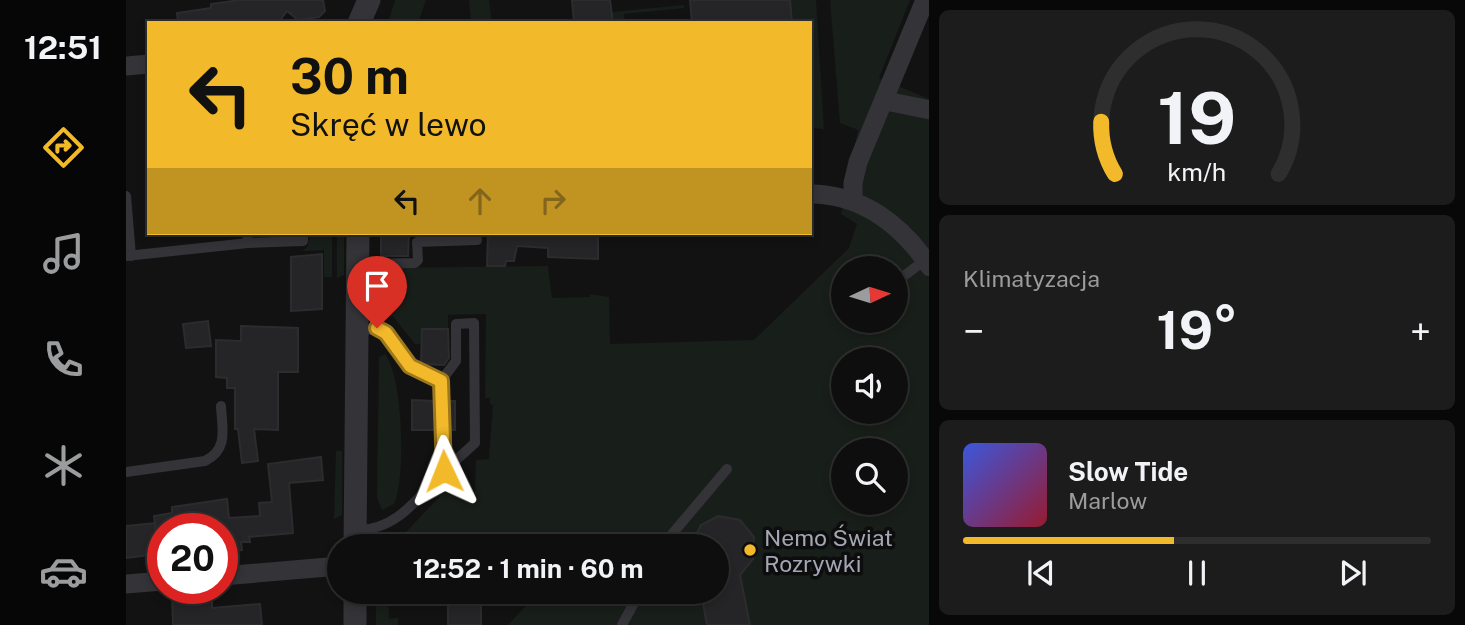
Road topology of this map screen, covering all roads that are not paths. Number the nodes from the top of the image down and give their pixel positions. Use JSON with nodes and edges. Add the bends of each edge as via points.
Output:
{"nodes":[{"id":1,"x":358,"y":0,"type":"edge"},
{"id":2,"x":369,"y":0,"type":"edge"},
{"id":3,"x":925,"y":0,"type":"edge"},
{"id":4,"x":358,"y":21,"type":"edge"},
{"id":5,"x":359,"y":21,"type":"edge"},
{"id":6,"x":147,"y":64,"type":"edge"},
{"id":7,"x":126,"y":66,"type":"edge"},
{"id":8,"x":886,"y":101,"type":"junction"},
{"id":9,"x":929,"y":110,"type":"edge"},
{"id":10,"x":812,"y":194,"type":"edge"},
{"id":11,"x":126,"y":196,"type":"edge"},
{"id":12,"x":853,"y":201,"type":"junction"},
{"id":13,"x":303,"y":235,"type":"edge"},
{"id":14,"x":358,"y":235,"type":"edge"},
{"id":15,"x":248,"y":238,"type":"edge"},
{"id":16,"x":477,"y":240,"type":"dead end"},
{"id":17,"x":128,"y":256,"type":"edge"},
{"id":18,"x":926,"y":256,"type":"edge"},
{"id":19,"x":358,"y":264,"type":"junction"},
{"id":20,"x":908,"y":272,"type":"edge"},
{"id":21,"x":357,"y":329,"type":"junction"},
{"id":22,"x":441,"y":381,"type":"junction"},
{"id":23,"x":221,"y":405,"type":"dead end"},
{"id":24,"x":727,"y":468,"type":"dead end"},
{"id":25,"x":444,"y":471,"type":"junction"},
{"id":26,"x":126,"y":472,"type":"edge"},
{"id":27,"x":355,"y":534,"type":"edge"},
{"id":28,"x":366,"y":534,"type":"edge"},
{"id":29,"x":672,"y":534,"type":"edge"},
{"id":30,"x":327,"y":567,"type":"edge"},
{"id":31,"x":238,"y":575,"type":"edge"},
{"id":32,"x":147,"y":582,"type":"edge"},
{"id":33,"x":126,"y":584,"type":"edge"},
{"id":34,"x":355,"y":604,"type":"edge"},
{"id":35,"x":633,"y":604,"type":"edge"},
{"id":36,"x":355,"y":625,"type":"edge"},
{"id":37,"x":622,"y":625,"type":"edge"}],
"edges":[{"from":1,"to":4,"type":"street"},
{"from":2,"to":5,"type":"street"},
{"from":3,"to":8,"type":"street"},
{"from":6,"to":7,"type":"street"},
{"from":8,"to":9,"type":"street"},
{"from":8,"to":12,"type":"street","via":[[858,162]]},
{"from":10,"to":12,"type":"street"},
{"from":11,"to":17,"type":"lane"},
{"from":12,"to":18,"type":"street","via":[[888,221]]},
{"from":13,"to":15,"type":"lane","via":[[303,241]]},
{"from":14,"to":19,"type":"street"},
{"from":15,"to":17,"type":"lane"},
{"from":16,"to":19,"type":"lane","via":[[417,242],[415,263]]},
{"from":18,"to":20,"type":"lane"},
{"from":19,"to":21,"type":"street"},
{"from":21,"to":22,"type":"lane","via":[[377,328],[386,333],[410,366]]},
{"from":21,"to":27,"type":"street"},
{"from":22,"to":25,"type":"lane"},
{"from":22,"to":25,"type":"lane","via":[[456,361],[456,324],[474,323],[475,443]]},
{"from":23,"to":26,"type":"lane","via":[[223,443],[215,456]]},
{"from":24,"to":29,"type":"lane"},
{"from":25,"to":28,"type":"lane","via":[[397,519]]},
{"from":30,"to":31,"type":"street"},
{"from":32,"to":33,"type":"street"},
{"from":34,"to":36,"type":"street"},
{"from":35,"to":37,"type":"lane"}]}
